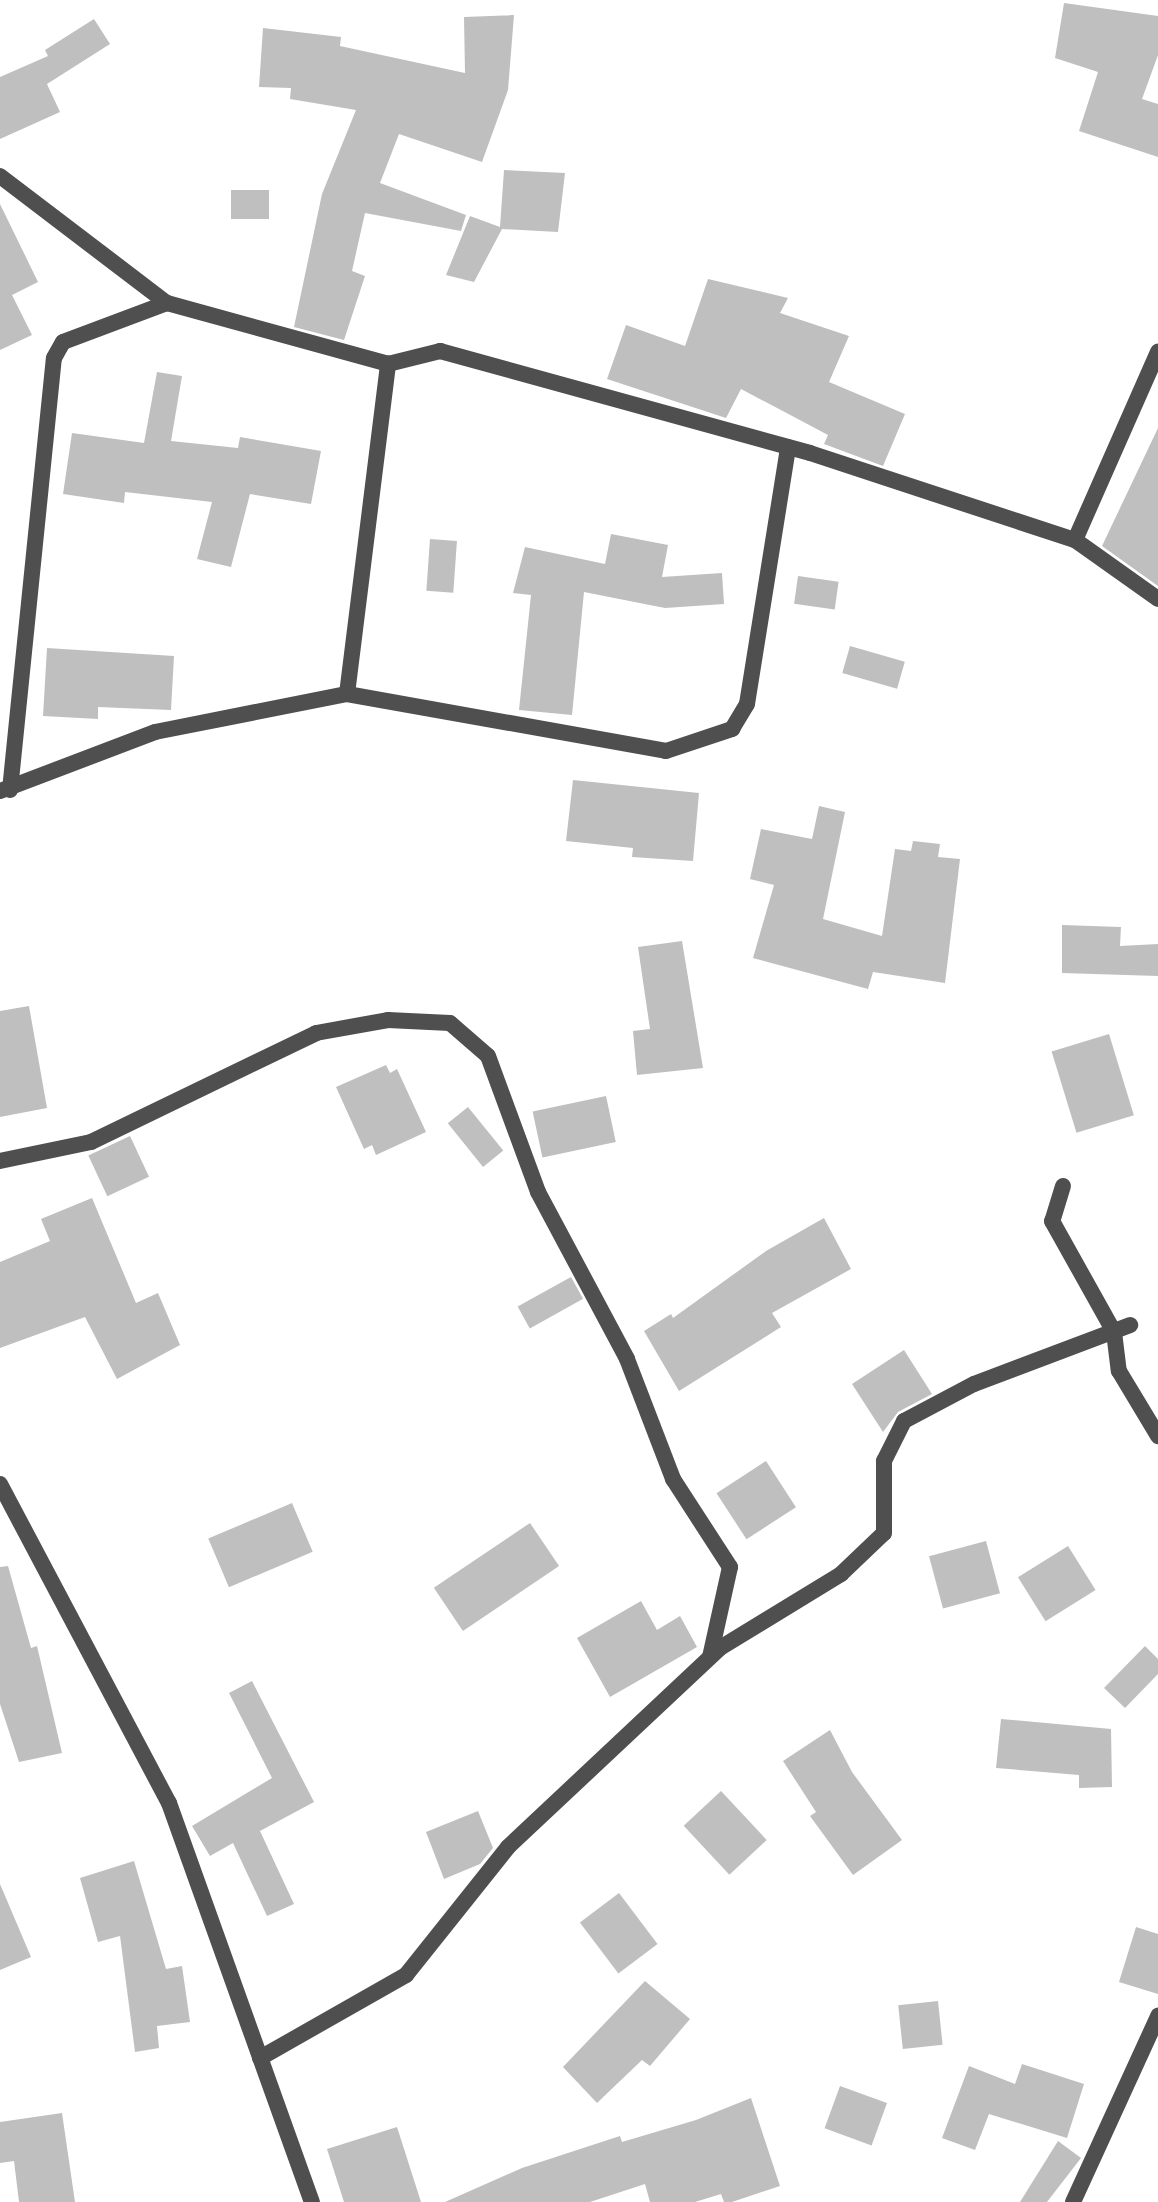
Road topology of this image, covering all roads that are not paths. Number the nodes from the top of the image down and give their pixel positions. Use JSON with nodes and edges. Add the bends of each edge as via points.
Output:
{"nodes":[{"id":1,"x":0,"y":176,"type":"edge"},
{"id":2,"x":167,"y":303,"type":"junction"},
{"id":3,"x":1158,"y":352,"type":"edge"},
{"id":4,"x":388,"y":364,"type":"junction"},
{"id":5,"x":788,"y":447,"type":"junction"},
{"id":6,"x":1075,"y":540,"type":"junction"},
{"id":7,"x":1158,"y":599,"type":"edge"},
{"id":8,"x":347,"y":694,"type":"junction"},
{"id":9,"x":5,"y":791,"type":"edge"},
{"id":10,"x":0,"y":1161,"type":"edge"},
{"id":11,"x":1063,"y":1186,"type":"dead end"},
{"id":12,"x":1122,"y":1328,"type":"junction"},
{"id":13,"x":1158,"y":1436,"type":"edge"},
{"id":14,"x":0,"y":1484,"type":"edge"},
{"id":15,"x":710,"y":1657,"type":"junction"},
{"id":16,"x":1158,"y":2016,"type":"edge"},
{"id":17,"x":260,"y":2058,"type":"junction"},
{"id":18,"x":312,"y":2202,"type":"edge"},
{"id":19,"x":1073,"y":2202,"type":"edge"}],
"edges":[{"from":1,"to":2,"type":"street"},
{"from":2,"to":4,"type":"street"},
{"from":2,"to":9,"type":"street","via":[[63,342],[54,358]]},
{"from":3,"to":6,"type":"street"},
{"from":4,"to":5,"type":"street","via":[[440,351]]},
{"from":4,"to":8,"type":"street"},
{"from":5,"to":6,"type":"street"},
{"from":5,"to":8,"type":"street","via":[[747,704],[732,729],[666,751]]},
{"from":6,"to":7,"type":"street"},
{"from":8,"to":9,"type":"street","via":[[155,732]]},
{"from":10,"to":15,"type":"street","via":[[91,1142],[316,1033],[388,1020],[450,1023],[488,1056],[538,1192],[627,1359],[673,1479],[730,1567]]},
{"from":11,"to":12,"type":"street","via":[[1052,1221]]},
{"from":12,"to":13,"type":"street","via":[[1119,1371]]},
{"from":12,"to":15,"type":"street","via":[[974,1384],[904,1421],[884,1461],[884,1533],[841,1574]]},
{"from":14,"to":17,"type":"street","via":[[169,1803]]},
{"from":15,"to":17,"type":"street","via":[[508,1847],[406,1975]]},
{"from":16,"to":19,"type":"street"},
{"from":17,"to":18,"type":"street"}]}
